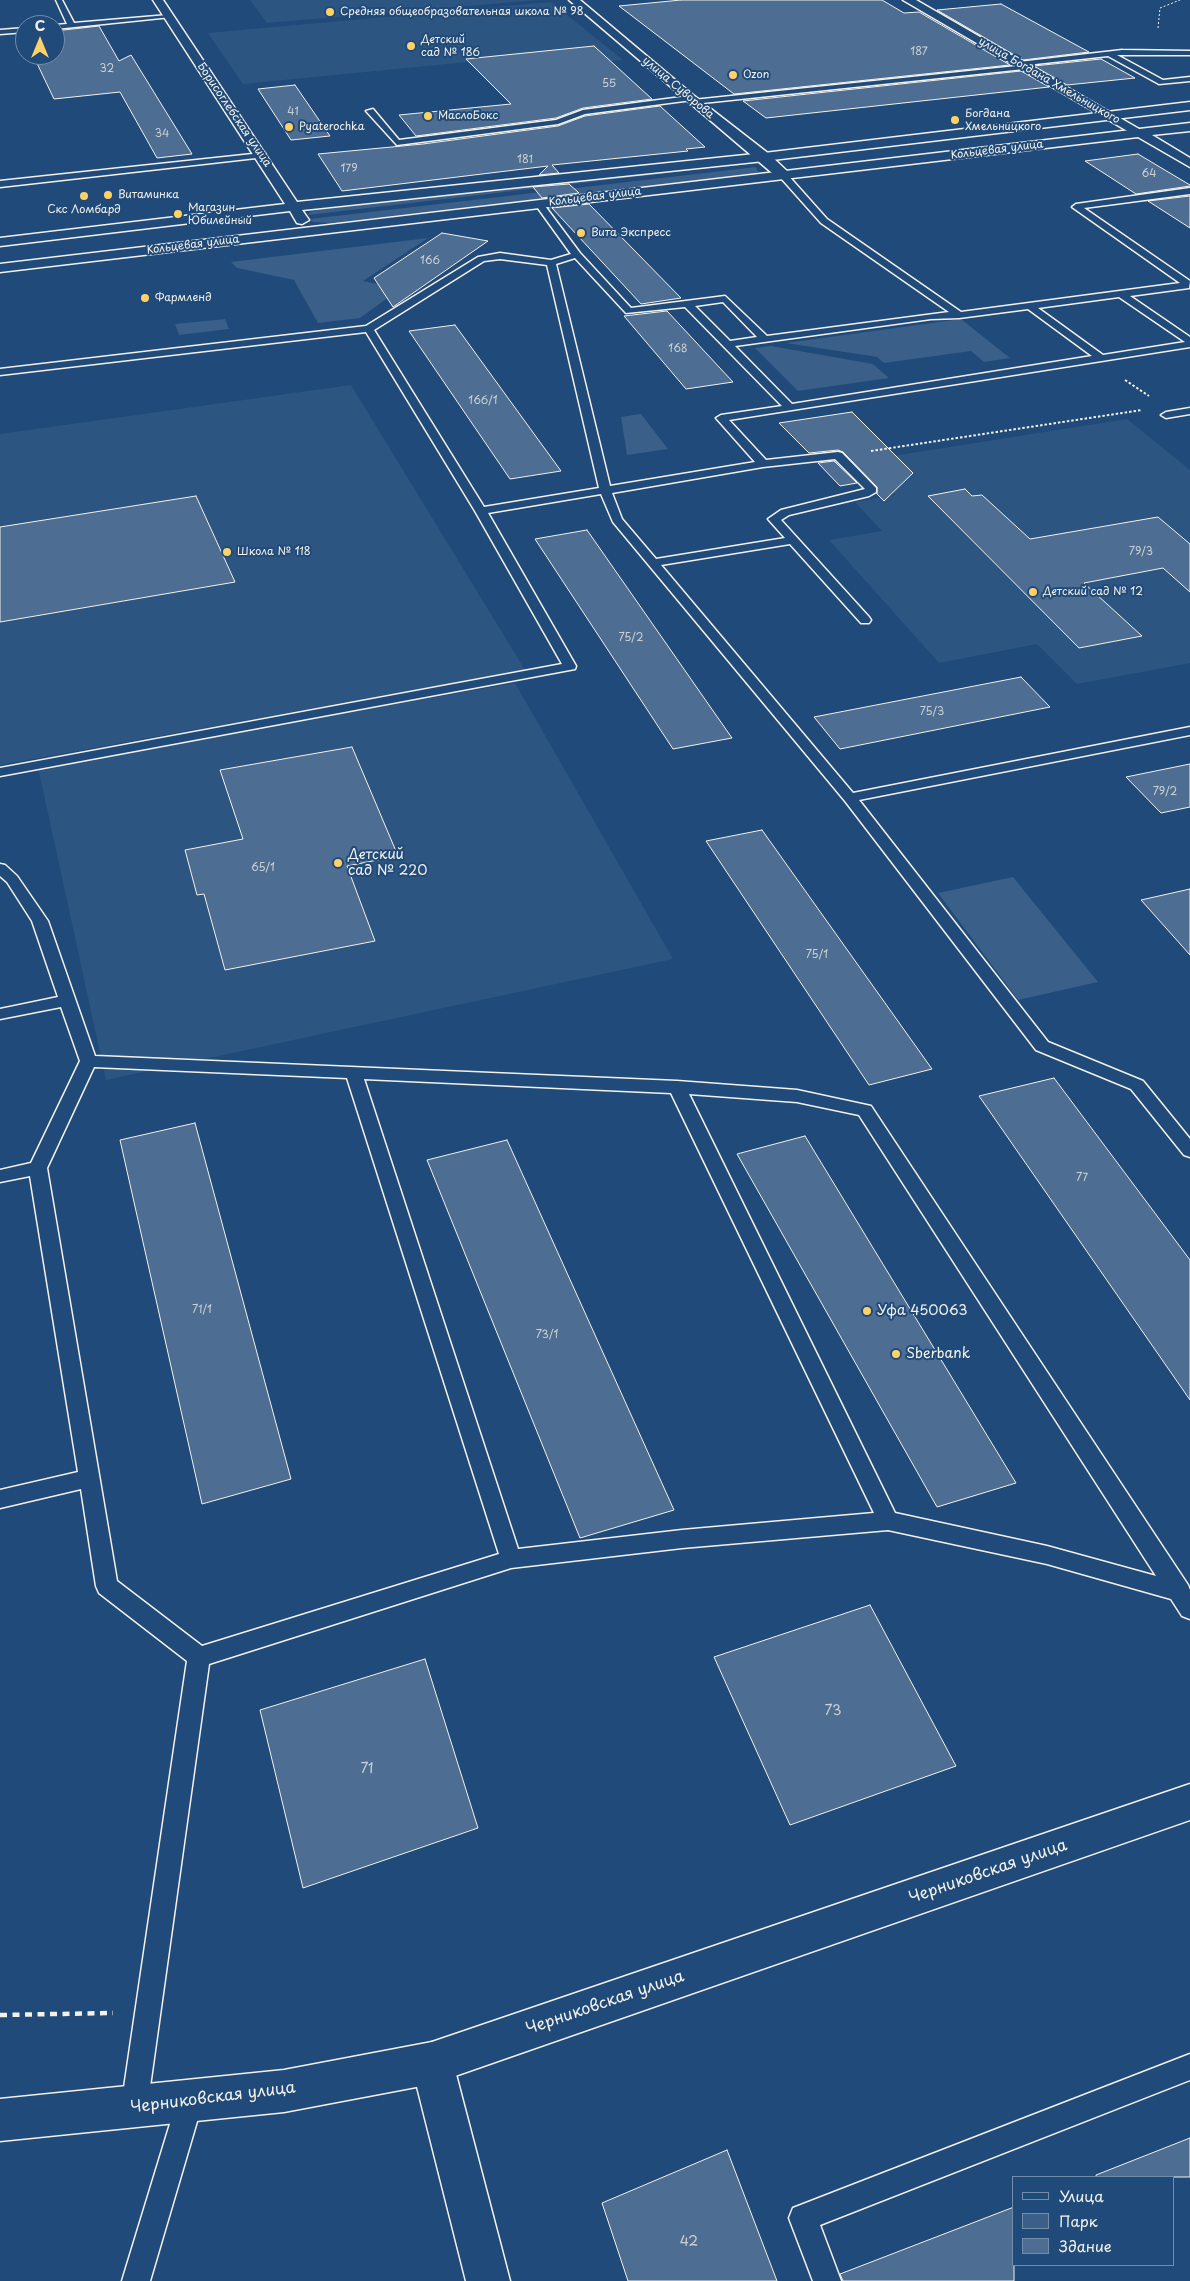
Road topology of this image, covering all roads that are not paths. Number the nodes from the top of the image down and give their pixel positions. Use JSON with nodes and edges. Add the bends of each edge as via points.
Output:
{"nodes":[{"id":1,"x":59,"y":0,"type":"edge"},
{"id":2,"x":158,"y":0,"type":"edge"},
{"id":3,"x":574,"y":0,"type":"edge"},
{"id":4,"x":908,"y":0,"type":"edge"},
{"id":5,"x":168,"y":17,"type":"junction"},
{"id":6,"x":65,"y":26,"type":"edge"},
{"id":7,"x":72,"y":26,"type":"junction"},
{"id":8,"x":15,"y":31,"type":"edge"},
{"id":9,"x":0,"y":32,"type":"edge"},
{"id":10,"x":1190,"y":53,"type":"edge"},
{"id":11,"x":1109,"y":54,"type":"junction"},
{"id":12,"x":1021,"y":65,"type":"junction"},
{"id":13,"x":1190,"y":79,"type":"edge"},
{"id":14,"x":691,"y":100,"type":"junction"},
{"id":15,"x":1190,"y":106,"type":"edge"},
{"id":16,"x":370,"y":111,"type":"dead end"},
{"id":17,"x":1109,"y":115,"type":"junction"},
{"id":18,"x":1190,"y":127,"type":"edge"},
{"id":19,"x":1140,"y":133,"type":"junction"},
{"id":20,"x":262,"y":155,"type":"junction"},
{"id":21,"x":764,"y":157,"type":"junction"},
{"id":22,"x":1190,"y":163,"type":"edge"},
{"id":23,"x":783,"y":175,"type":"junction"},
{"id":24,"x":0,"y":184,"type":"edge"},
{"id":25,"x":1190,"y":191,"type":"edge"},
{"id":26,"x":539,"y":204,"type":"junction"},
{"id":27,"x":293,"y":207,"type":"junction"},
{"id":28,"x":310,"y":230,"type":"junction"},
{"id":29,"x":0,"y":242,"type":"edge"},
{"id":30,"x":577,"y":255,"type":"junction"},
{"id":31,"x":551,"y":263,"type":"junction"},
{"id":32,"x":0,"y":268,"type":"edge"},
{"id":33,"x":1188,"y":282,"type":"edge"},
{"id":34,"x":1121,"y":294,"type":"junction"},
{"id":35,"x":687,"y":303,"type":"junction"},
{"id":36,"x":1030,"y":306,"type":"junction"},
{"id":37,"x":959,"y":315,"type":"junction"},
{"id":38,"x":369,"y":329,"type":"junction"},
{"id":39,"x":765,"y":339,"type":"junction"},
{"id":40,"x":1190,"y":342,"type":"edge"},
{"id":41,"x":728,"y":344,"type":"junction"},
{"id":42,"x":1097,"y":358,"type":"junction"},
{"id":43,"x":0,"y":372,"type":"edge"},
{"id":44,"x":790,"y":408,"type":"junction"},
{"id":45,"x":1190,"y":411,"type":"edge"},
{"id":46,"x":1166,"y":415,"type":"dead end"},
{"id":47,"x":763,"y":464,"type":"junction"},
{"id":48,"x":605,"y":489,"type":"junction"},
{"id":49,"x":481,"y":511,"type":"junction"},
{"id":50,"x":793,"y":540,"type":"junction"},
{"id":51,"x":653,"y":563,"type":"junction"},
{"id":52,"x":864,"y":620,"type":"dead end"},
{"id":53,"x":1190,"y":731,"type":"edge"},
{"id":54,"x":0,"y":772,"type":"edge"},
{"id":55,"x":850,"y":798,"type":"junction"},
{"id":56,"x":0,"y":868,"type":"edge"},
{"id":57,"x":68,"y":1000,"type":"junction"},
{"id":58,"x":0,"y":1014,"type":"edge"},
{"id":59,"x":88,"y":1061,"type":"junction"},
{"id":60,"x":354,"y":1074,"type":"junction"},
{"id":61,"x":677,"y":1087,"type":"junction"},
{"id":62,"x":1190,"y":1150,"type":"edge"},
{"id":63,"x":38,"y":1168,"type":"junction"},
{"id":64,"x":0,"y":1176,"type":"edge"},
{"id":65,"x":89,"y":1478,"type":"junction"},
{"id":66,"x":0,"y":1499,"type":"edge"},
{"id":67,"x":888,"y":1521,"type":"junction"},
{"id":68,"x":511,"y":1559,"type":"junction"},
{"id":69,"x":1185,"y":1600,"type":"edge"},
{"id":70,"x":199,"y":1657,"type":"junction"},
{"id":71,"x":1190,"y":1802,"type":"edge"},
{"id":72,"x":432,"y":2063,"type":"junction"},
{"id":73,"x":1190,"y":2067,"type":"edge"},
{"id":74,"x":190,"y":2101,"type":"junction"},
{"id":75,"x":134,"y":2108,"type":"junction"},
{"id":76,"x":0,"y":2120,"type":"edge"},
{"id":77,"x":136,"y":2281,"type":"edge"},
{"id":78,"x":488,"y":2281,"type":"edge"},
{"id":79,"x":828,"y":2281,"type":"edge"}],
"edges":[{"from":1,"to":7,"type":"lane"},
{"from":2,"to":5,"type":"main road","name":"Борисоглебская улица"},
{"from":3,"to":14,"type":"main road","name":"улица Суворова"},
{"from":4,"to":12,"type":"main road","name":"улица Богдана Хмельницкого"},
{"from":5,"to":7,"type":"lane"},
{"from":5,"to":20,"type":"main road","name":"Борисоглебская улица"},
{"from":6,"to":7,"type":"lane"},
{"from":8,"to":9,"type":"lane"},
{"from":10,"to":11,"type":"lane"},
{"from":11,"to":12,"type":"lane"},
{"from":11,"to":13,"type":"lane","via":[[1162,82]]},
{"from":12,"to":14,"type":"lane"},
{"from":12,"to":17,"type":"main road","name":"улица Богдана Хмельницкого"},
{"from":14,"to":16,"type":"lane","via":[[582,112],[558,122],[398,143]]},
{"from":14,"to":21,"type":"main road","name":"улица Суворова"},
{"from":15,"to":17,"type":"main road","name":"Кольцевая улица"},
{"from":17,"to":19,"type":"main road","name":"улица Богдана Хмельницкого"},
{"from":17,"to":21,"type":"main road","name":"Кольцевая улица"},
{"from":18,"to":19,"type":"main road","name":"Кольцевая улица"},
{"from":19,"to":22,"type":"main road","name":"улица Богдана Хмельницкого"},
{"from":19,"to":23,"type":"main road","name":"Кольцевая улица"},
{"from":20,"to":24,"type":"lane"},
{"from":20,"to":27,"type":"main road","name":"Борисоглебская улица"},
{"from":21,"to":23,"type":"main road","name":"улица Суворова"},
{"from":21,"to":27,"type":"main road","name":"Кольцевая улица"},
{"from":23,"to":26,"type":"main road","name":"Кольцевая улица"},
{"from":23,"to":37,"type":"lane","via":[[824,221]]},
{"from":25,"to":33,"type":"lane","via":[[1076,207]]},
{"from":26,"to":28,"type":"main road","name":"Кольцевая улица"},
{"from":26,"to":30,"type":"lane"},
{"from":27,"to":28,"type":"main road","name":"Борисоглебская улица"},
{"from":27,"to":29,"type":"main road","name":"Кольцевая улица"},
{"from":28,"to":32,"type":"main road","name":"Кольцевая улица"},
{"from":30,"to":31,"type":"lane"},
{"from":30,"to":35,"type":"lane","via":[[629,311]]},
{"from":31,"to":38,"type":"lane","via":[[500,256],[481,258]]},
{"from":31,"to":48,"type":"lane"},
{"from":33,"to":34,"type":"lane"},
{"from":34,"to":36,"type":"lane"},
{"from":34,"to":40,"type":"lane"},
{"from":35,"to":39,"type":"lane","via":[[725,299]]},
{"from":35,"to":41,"type":"lane"},
{"from":36,"to":37,"type":"lane"},
{"from":36,"to":42,"type":"lane"},
{"from":37,"to":39,"type":"lane"},
{"from":38,"to":43,"type":"lane"},
{"from":38,"to":49,"type":"lane"},
{"from":39,"to":41,"type":"lane"},
{"from":40,"to":42,"type":"lane"},
{"from":41,"to":44,"type":"lane"},
{"from":42,"to":44,"type":"lane"},
{"from":44,"to":47,"type":"lane","via":[[721,418]]},
{"from":45,"to":46,"type":"lane"},
{"from":47,"to":48,"type":"lane"},
{"from":47,"to":50,"type":"lane","via":[[838,455],[872,490],[784,512],[774,519]]},
{"from":48,"to":49,"type":"lane"},
{"from":48,"to":51,"type":"lane","via":[[617,520]]},
{"from":49,"to":54,"type":"lane","via":[[570,666]]},
{"from":50,"to":51,"type":"lane"},
{"from":50,"to":52,"type":"lane"},
{"from":51,"to":55,"type":"lane"},
{"from":53,"to":55,"type":"lane"},
{"from":55,"to":62,"type":"lane","via":[[1042,1046],[1137,1085]]},
{"from":56,"to":57,"type":"lane","via":[[12,879],[40,921]]},
{"from":57,"to":58,"type":"lane"},
{"from":57,"to":59,"type":"lane"},
{"from":59,"to":60,"type":"lane"},
{"from":59,"to":63,"type":"lane"},
{"from":60,"to":61,"type":"lane"},
{"from":60,"to":68,"type":"lane"},
{"from":61,"to":67,"type":"lane"},
{"from":61,"to":69,"type":"lane","via":[[797,1096],[865,1110]]},
{"from":63,"to":64,"type":"lane"},
{"from":63,"to":65,"type":"lane"},
{"from":65,"to":66,"type":"lane"},
{"from":65,"to":70,"type":"lane","via":[[107,1586]]},
{"from":67,"to":68,"type":"lane","via":[[682,1539]]},
{"from":67,"to":69,"type":"lane","via":[[1047,1555]]},
{"from":68,"to":70,"type":"lane"},
{"from":70,"to":75,"type":"lane"},
{"from":71,"to":72,"type":"main road","name":"Черниковская улица"},
{"from":72,"to":74,"type":"main road","name":"Черниковская улица","via":[[284,2091]]},
{"from":72,"to":78,"type":"main road"},
{"from":73,"to":79,"type":"lane","via":[[803,2218]]},
{"from":74,"to":75,"type":"main road","name":"Черниковская улица"},
{"from":74,"to":77,"type":"lane"},
{"from":75,"to":76,"type":"main road","name":"Черниковская улица"}]}
